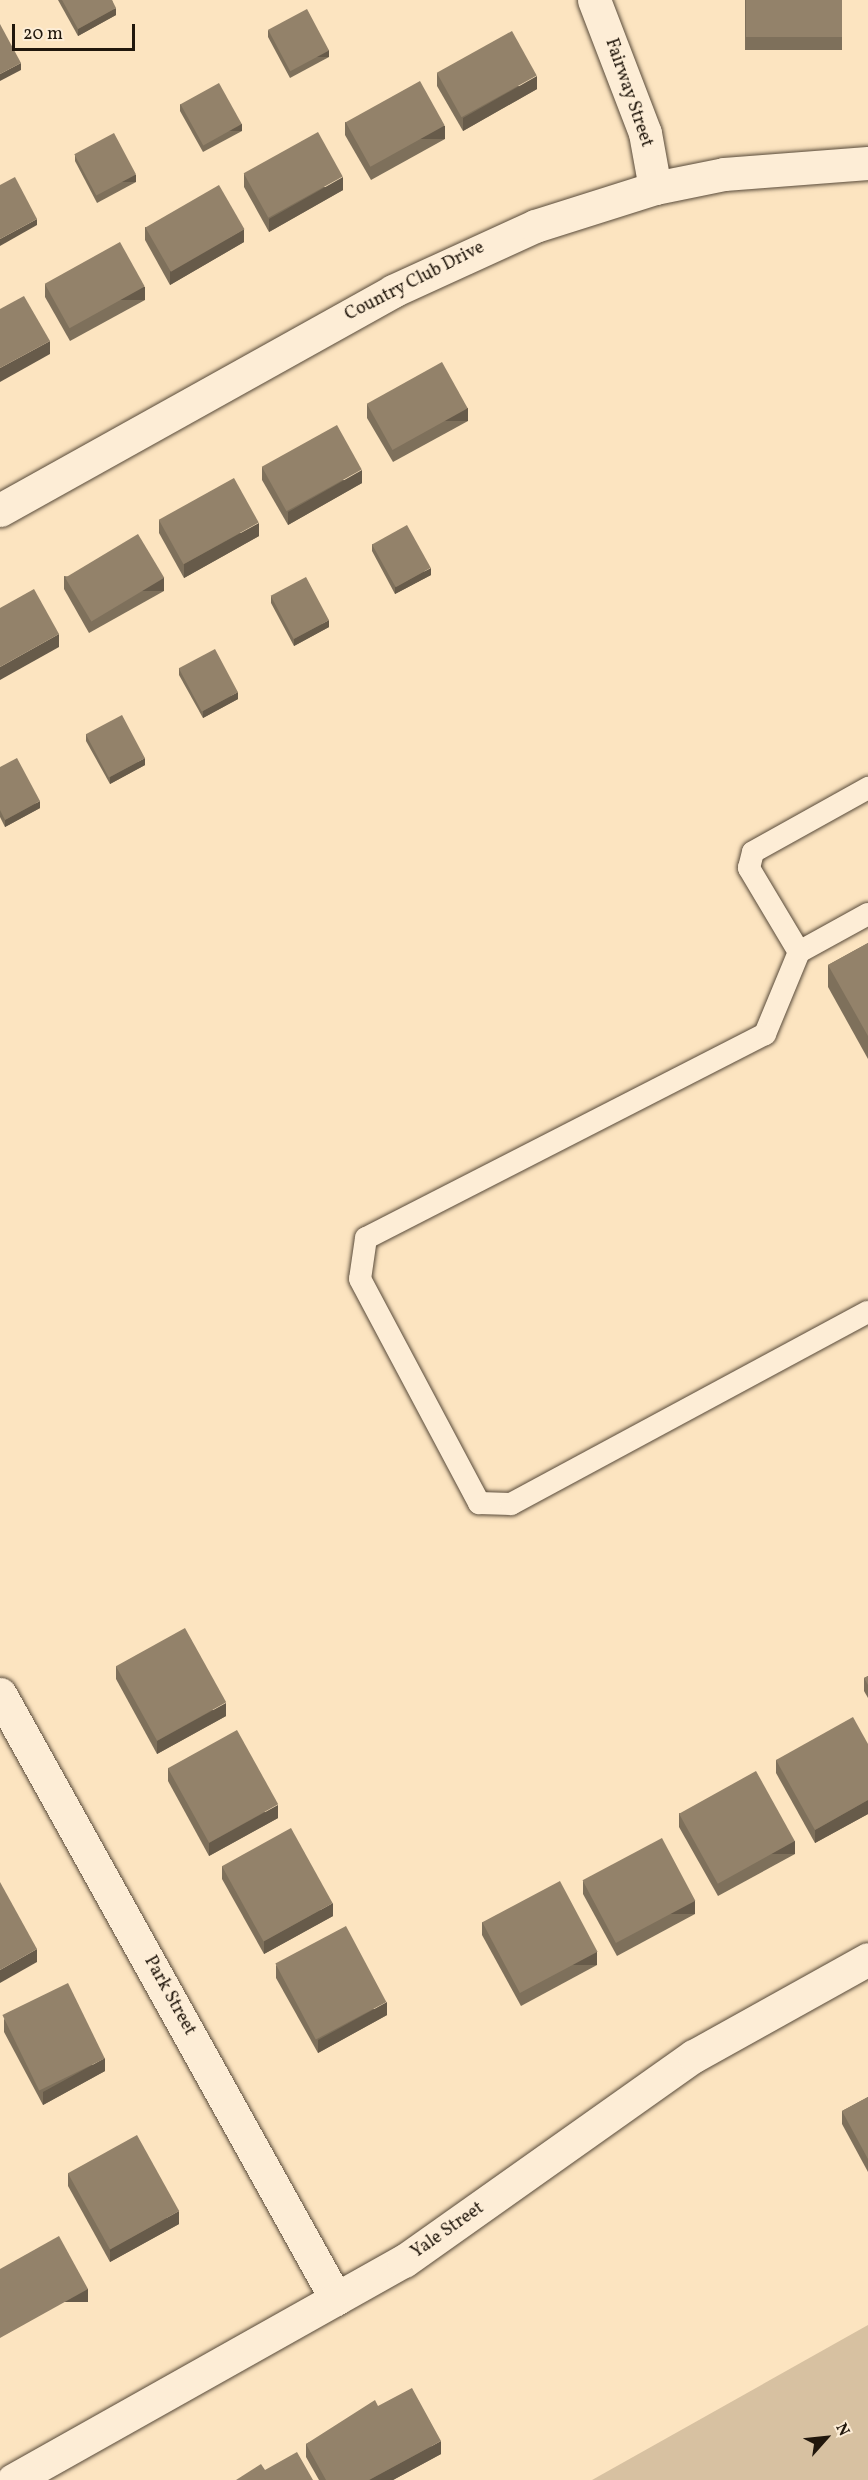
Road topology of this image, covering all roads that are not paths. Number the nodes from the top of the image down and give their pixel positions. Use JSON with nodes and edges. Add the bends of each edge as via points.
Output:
{"nodes":[{"id":1,"x":594,"y":0,"type":"edge"},
{"id":2,"x":868,"y":163,"type":"edge"},
{"id":3,"x":655,"y":188,"type":"junction"},
{"id":4,"x":0,"y":510,"type":"edge"},
{"id":5,"x":868,"y":788,"type":"edge"},
{"id":6,"x":868,"y":914,"type":"edge"},
{"id":7,"x":799,"y":952,"type":"junction"},
{"id":8,"x":868,"y":1312,"type":"edge"},
{"id":9,"x":0,"y":1694,"type":"edge"},
{"id":10,"x":868,"y":1959,"type":"edge"},
{"id":11,"x":336,"y":2299,"type":"junction"},
{"id":12,"x":14,"y":2480,"type":"edge"}],
"edges":[{"from":1,"to":3,"type":"street","name":"Fairway Street","via":[[645,133]]},
{"from":2,"to":3,"type":"street","name":"Country Club Drive","via":[[793,166]]},
{"from":3,"to":4,"type":"street","name":"Country Club Drive","via":[[579,210],[463,256]]},
{"from":5,"to":7,"type":"lane","via":[[753,852],[749,868]]},
{"from":6,"to":7,"type":"lane"},
{"from":7,"to":8,"type":"lane","via":[[765,1034],[366,1238],[360,1279],[479,1503],[511,1504]]},
{"from":9,"to":11,"type":"street","name":"Park Street"},
{"from":10,"to":11,"type":"street","name":"Yale Street","via":[[694,2056],[434,2241]]},
{"from":11,"to":12,"type":"street","name":"Yale Street"}]}
